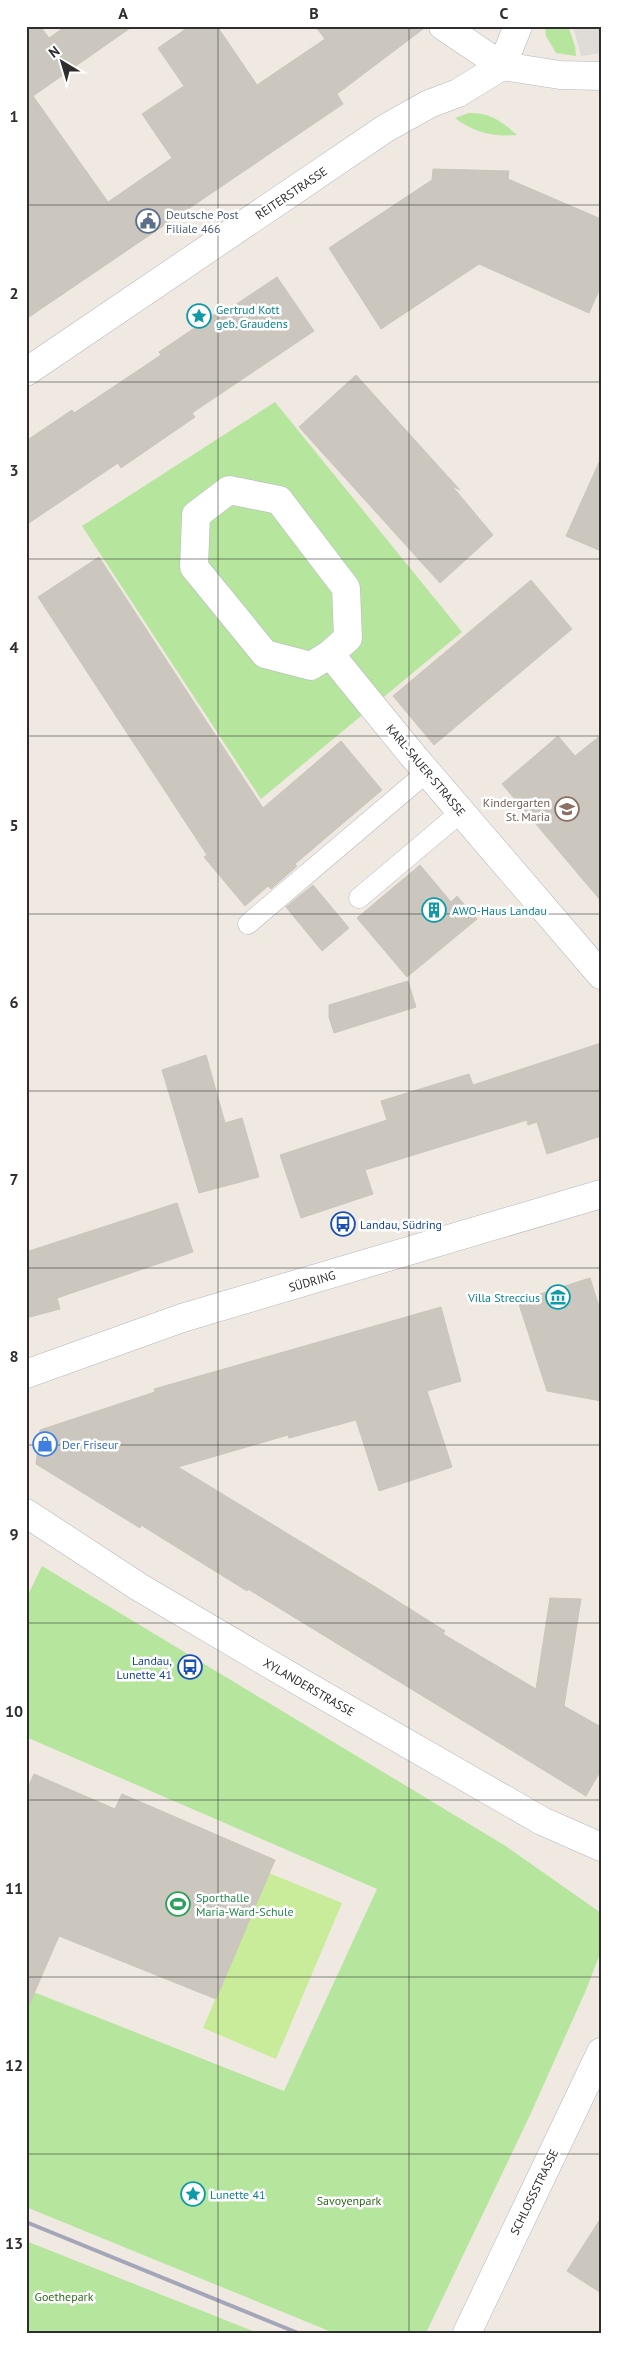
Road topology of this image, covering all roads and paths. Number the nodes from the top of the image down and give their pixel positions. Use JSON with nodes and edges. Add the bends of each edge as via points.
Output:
{"nodes":[{"id":1,"x":442,"y":26,"type":"edge"},
{"id":2,"x":518,"y":26,"type":"edge"},
{"id":3,"x":502,"y":66,"type":"junction"},
{"id":4,"x":601,"y":76,"type":"edge"},
{"id":5,"x":26,"y":372,"type":"edge"},
{"id":6,"x":330,"y":654,"type":"junction"},
{"id":7,"x":427,"y":772,"type":"junction"},
{"id":8,"x":461,"y":812,"type":"junction"},
{"id":9,"x":359,"y":898,"type":"dead end"},
{"id":10,"x":248,"y":924,"type":"dead end"},
{"id":11,"x":601,"y":975,"type":"edge"},
{"id":12,"x":601,"y":1194,"type":"edge"},
{"id":13,"x":26,"y":1374,"type":"edge"},
{"id":14,"x":26,"y":1513,"type":"edge"},
{"id":15,"x":601,"y":1846,"type":"edge"},
{"id":16,"x":601,"y":2052,"type":"edge"},
{"id":17,"x":467,"y":2333,"type":"edge"}],
"edges":[{"from":1,"to":3,"type":"street"},
{"from":2,"to":3,"type":"street"},
{"from":3,"to":4,"type":"street","via":[[560,75]]},
{"from":3,"to":5,"type":"street","name":"REITERSTRASSE","via":[[458,93],[429,104],[386,128]]},
{"from":6,"to":6,"type":"street","via":[[348,638],[346,588],[279,500],[229,490],[196,515],[194,566],[266,654],[311,666]]},
{"from":6,"to":7,"type":"street","name":"KARL-SAUER-STRASSE"},
{"from":7,"to":8,"type":"street","name":"KARL-SAUER-STRASSE"},
{"from":7,"to":10,"type":"lane"},
{"from":8,"to":9,"type":"lane"},
{"from":8,"to":11,"type":"street","name":"KARL-SAUER-STRASSE"},
{"from":12,"to":13,"type":"street","name":"SÜDRING","via":[[182,1318]]},
{"from":14,"to":15,"type":"street","name":"XYLANDERSTRASSE","via":[[139,1587],[310,1688],[542,1821]]},
{"from":16,"to":17,"type":"street","name":"SCHLOSSSTRASSE"}]}
